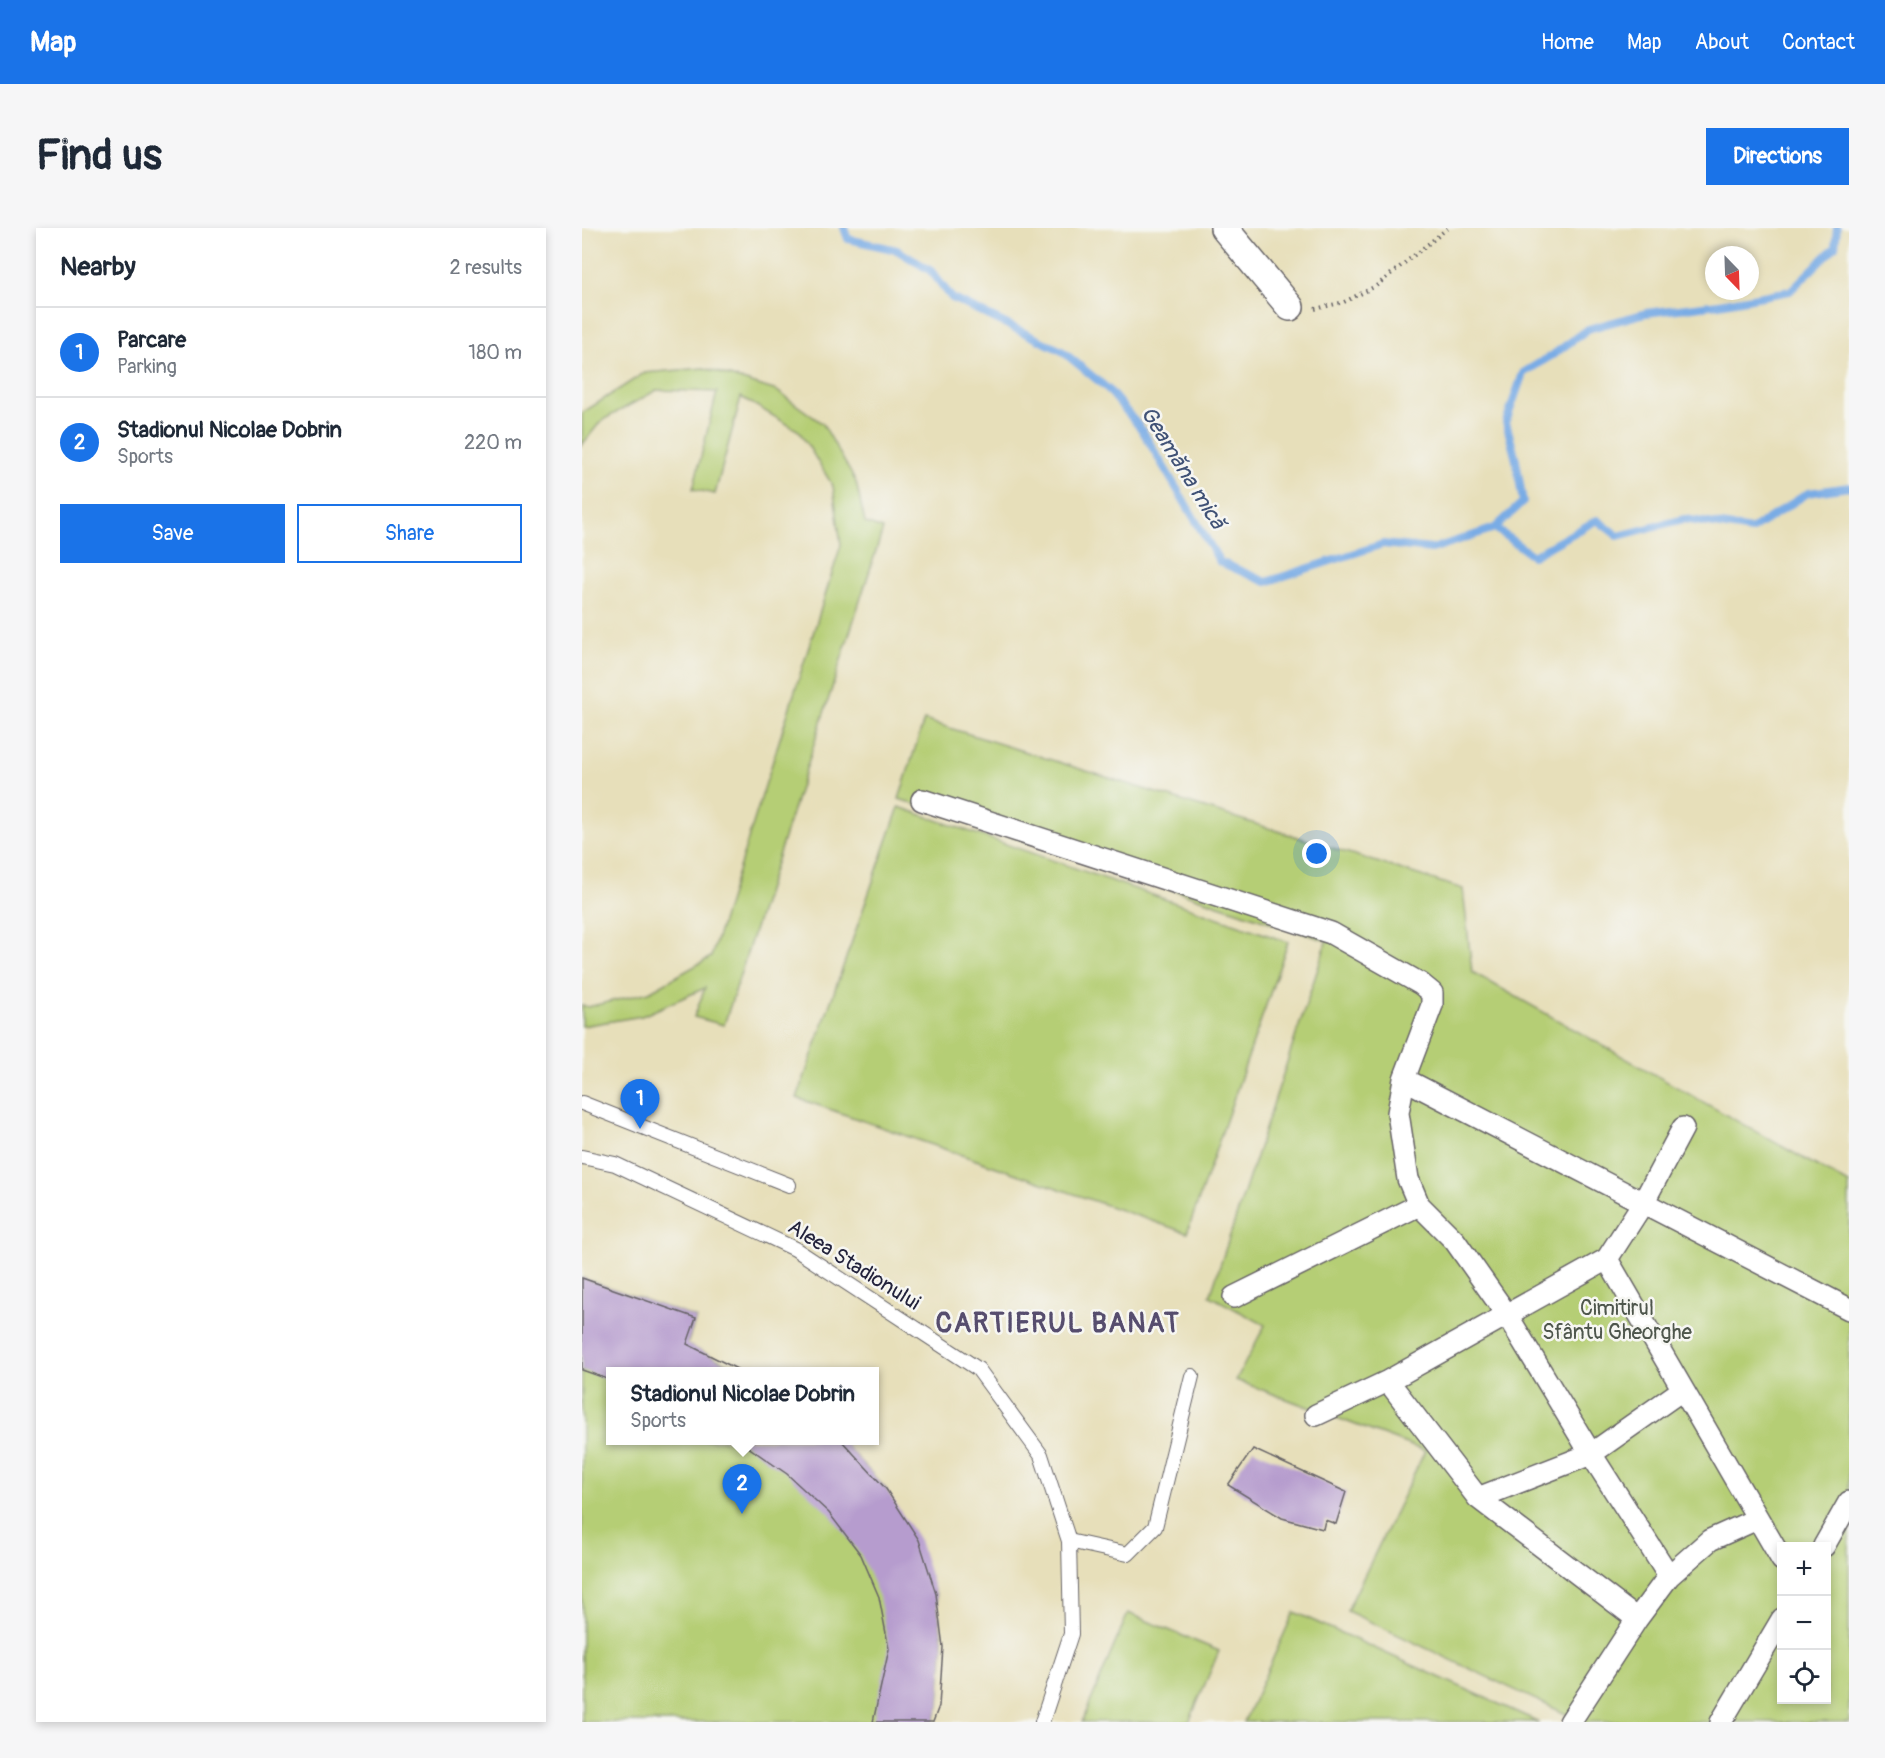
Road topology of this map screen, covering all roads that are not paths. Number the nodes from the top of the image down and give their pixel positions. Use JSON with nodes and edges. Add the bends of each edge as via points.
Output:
{"nodes":[{"id":1,"x":1224,"y":228,"type":"edge"},
{"id":2,"x":1290,"y":307,"type":"road end"},
{"id":3,"x":922,"y":800,"type":"dead end"},
{"id":4,"x":1404,"y":1079,"type":"junction"},
{"id":5,"x":582,"y":1103,"type":"edge"},
{"id":6,"x":1683,"y":1128,"type":"dead end"},
{"id":7,"x":582,"y":1157,"type":"edge"},
{"id":8,"x":789,"y":1185,"type":"dead end"},
{"id":9,"x":1643,"y":1203,"type":"junction"},
{"id":10,"x":1419,"y":1205,"type":"junction"},
{"id":11,"x":1607,"y":1259,"type":"junction"},
{"id":12,"x":1234,"y":1297,"type":"dead end"},
{"id":13,"x":1849,"y":1309,"type":"edge"},
{"id":14,"x":1507,"y":1315,"type":"junction"},
{"id":15,"x":1192,"y":1376,"type":"dead end"},
{"id":16,"x":1388,"y":1381,"type":"junction"},
{"id":17,"x":1682,"y":1389,"type":"junction"},
{"id":18,"x":1316,"y":1415,"type":"dead end"},
{"id":19,"x":1591,"y":1454,"type":"junction"},
{"id":20,"x":1478,"y":1498,"type":"junction"},
{"id":21,"x":1849,"y":1502,"type":"edge"},
{"id":22,"x":1757,"y":1519,"type":"junction"},
{"id":23,"x":1069,"y":1541,"type":"junction"},
{"id":24,"x":1826,"y":1542,"type":"edge"},
{"id":25,"x":1777,"y":1552,"type":"edge"},
{"id":26,"x":1669,"y":1576,"type":"junction"},
{"id":27,"x":1637,"y":1619,"type":"junction"},
{"id":28,"x":1777,"y":1627,"type":"edge"},
{"id":29,"x":1042,"y":1722,"type":"edge"},
{"id":30,"x":1570,"y":1722,"type":"edge"},
{"id":31,"x":1721,"y":1722,"type":"edge"}],
"edges":[{"from":1,"to":2,"type":"street"},
{"from":3,"to":4,"type":"street","via":[[1330,933],[1421,984],[1432,993],[1432,1005]]},
{"from":4,"to":9,"type":"street"},
{"from":4,"to":10,"type":"street","via":[[1398,1113],[1408,1179]]},
{"from":5,"to":8,"type":"lane"},
{"from":6,"to":9,"type":"street"},
{"from":7,"to":23,"type":"lane","name":"Aleea Stadionului","via":[[615,1164],[795,1249],[978,1369],[1041,1455]]},
{"from":9,"to":11,"type":"street"},
{"from":9,"to":13,"type":"street"},
{"from":10,"to":12,"type":"street"},
{"from":10,"to":14,"type":"street","via":[[1455,1240]]},
{"from":11,"to":14,"type":"street"},
{"from":11,"to":17,"type":"street"},
{"from":14,"to":16,"type":"street"},
{"from":14,"to":19,"type":"street"},
{"from":15,"to":23,"type":"lane","via":[[1155,1527],[1128,1554]]},
{"from":16,"to":18,"type":"street"},
{"from":16,"to":20,"type":"street"},
{"from":17,"to":19,"type":"street"},
{"from":17,"to":22,"type":"street"},
{"from":19,"to":20,"type":"street"},
{"from":19,"to":26,"type":"street"},
{"from":20,"to":27,"type":"street"},
{"from":21,"to":24,"type":"street"},
{"from":22,"to":25,"type":"street"},
{"from":22,"to":26,"type":"street","via":[[1710,1540]]},
{"from":23,"to":29,"type":"lane","name":"Aleea Stadionului","via":[[1071,1634]]},
{"from":26,"to":27,"type":"street"},
{"from":27,"to":30,"type":"street"},
{"from":28,"to":31,"type":"street"}]}
